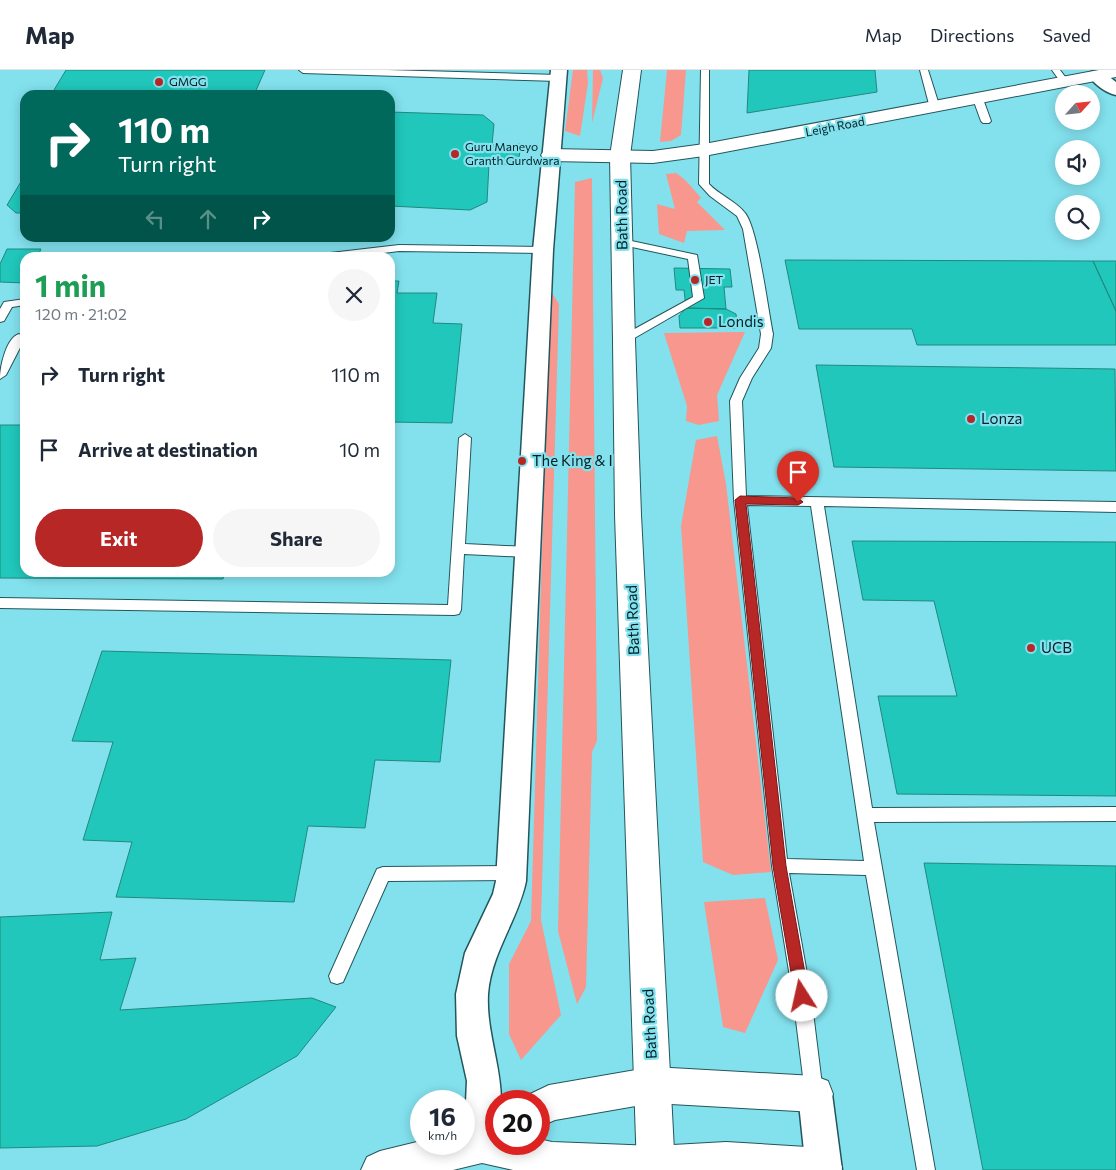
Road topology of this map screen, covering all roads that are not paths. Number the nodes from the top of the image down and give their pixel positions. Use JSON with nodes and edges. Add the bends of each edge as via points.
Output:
{"nodes":[{"id":1,"x":304,"y":70,"type":"edge"},
{"id":2,"x":632,"y":70,"type":"edge"},
{"id":3,"x":705,"y":70,"type":"edge"},
{"id":4,"x":924,"y":70,"type":"edge"},
{"id":5,"x":1116,"y":72,"type":"edge"},
{"id":6,"x":559,"y":74,"type":"edge"},
{"id":7,"x":1060,"y":76,"type":"edge"},
{"id":8,"x":1097,"y":76,"type":"junction"},
{"id":9,"x":1116,"y":90,"type":"edge"},
{"id":10,"x":978,"y":98,"type":"junction"},
{"id":11,"x":934,"y":108,"type":"junction"},
{"id":12,"x":986,"y":120,"type":"dead end"},
{"id":13,"x":704,"y":150,"type":"junction"},
{"id":14,"x":551,"y":155,"type":"junction"},
{"id":15,"x":620,"y":156,"type":"junction"},
{"id":16,"x":622,"y":242,"type":"junction"},
{"id":17,"x":542,"y":250,"type":"junction"},
{"id":18,"x":365,"y":252,"type":"edge"},
{"id":19,"x":20,"y":303,"type":"edge"},
{"id":20,"x":0,"y":319,"type":"edge"},
{"id":21,"x":19,"y":338,"type":"dead end"},
{"id":22,"x":624,"y":340,"type":"junction"},
{"id":23,"x":0,"y":376,"type":"edge"},
{"id":24,"x":465,"y":438,"type":"dead end"},
{"id":25,"x":740,"y":500,"type":"junction"},
{"id":26,"x":817,"y":502,"type":"junction"},
{"id":27,"x":1116,"y":507,"type":"edge"},
{"id":28,"x":457,"y":549,"type":"junction"},
{"id":29,"x":527,"y":552,"type":"junction"},
{"id":30,"x":0,"y":603,"type":"edge"},
{"id":31,"x":1116,"y":814,"type":"edge"},
{"id":32,"x":865,"y":815,"type":"junction"},
{"id":33,"x":780,"y":866,"type":"junction"},
{"id":34,"x":873,"y":868,"type":"junction"},
{"id":35,"x":512,"y":873,"type":"junction"},
{"id":36,"x":337,"y":976,"type":"dead end"},
{"id":37,"x":653,"y":1085,"type":"junction"},
{"id":38,"x":485,"y":1092,"type":"edge"},
{"id":39,"x":814,"y":1094,"type":"junction"},
{"id":40,"x":550,"y":1103,"type":"edge"},
{"id":41,"x":485,"y":1141,"type":"edge"},
{"id":42,"x":534,"y":1155,"type":"edge"},
{"id":43,"x":397,"y":1167,"type":"edge"},
{"id":44,"x":655,"y":1167,"type":"edge"},
{"id":45,"x":824,"y":1168,"type":"edge"},
{"id":46,"x":926,"y":1170,"type":"edge"}],
"edges":[{"from":1,"to":6,"type":"lane"},
{"from":2,"to":15,"type":"main road","name":"Bath Road"},
{"from":3,"to":13,"type":"lane"},
{"from":4,"to":11,"type":"lane"},
{"from":5,"to":8,"type":"main road","name":"Leigh Road"},
{"from":6,"to":14,"type":"street"},
{"from":7,"to":8,"type":"main road","name":"Leigh Road"},
{"from":7,"to":10,"type":"main road","name":"Leigh Road"},
{"from":8,"to":9,"type":"street"},
{"from":10,"to":11,"type":"main road","name":"Leigh Road"},
{"from":10,"to":12,"type":"lane"},
{"from":11,"to":13,"type":"main road","name":"Leigh Road"},
{"from":13,"to":15,"type":"main road","name":"Leigh Road","via":[[653,157]]},
{"from":13,"to":25,"type":"lane","via":[[704,184],[712,194],[740,214],[748,229],[767,334],[765,348],[736,401]]},
{"from":14,"to":15,"type":"main road","name":"Leigh Road"},
{"from":14,"to":17,"type":"street"},
{"from":15,"to":16,"type":"main road","name":"Bath Road"},
{"from":16,"to":22,"type":"main road","name":"Bath Road"},
{"from":16,"to":22,"type":"lane","via":[[693,257],[699,298]]},
{"from":17,"to":18,"type":"lane","via":[[399,248]]},
{"from":17,"to":29,"type":"street"},
{"from":19,"to":20,"type":"lane","via":[[8,304]]},
{"from":21,"to":23,"type":"lane"},
{"from":22,"to":37,"type":"main road","name":"Bath Road"},
{"from":24,"to":28,"type":"lane"},
{"from":25,"to":26,"type":"lane"},
{"from":25,"to":33,"type":"lane"},
{"from":26,"to":27,"type":"lane"},
{"from":26,"to":32,"type":"lane"},
{"from":28,"to":29,"type":"lane"},
{"from":28,"to":30,"type":"lane","via":[[454,610]]},
{"from":29,"to":35,"type":"street"},
{"from":31,"to":32,"type":"lane"},
{"from":32,"to":34,"type":"lane"},
{"from":33,"to":34,"type":"lane"},
{"from":33,"to":39,"type":"lane","via":[[802,996]]},
{"from":34,"to":46,"type":"lane"},
{"from":35,"to":36,"type":"lane","via":[[383,874]]},
{"from":35,"to":38,"type":"street","via":[[508,895],[481,953],[472,994],[474,1036]]},
{"from":37,"to":39,"type":"main road"},
{"from":37,"to":40,"type":"main road"},
{"from":37,"to":44,"type":"main road","name":"Bath Road"},
{"from":39,"to":45,"type":"street"},
{"from":41,"to":43,"type":"main road"},
{"from":42,"to":44,"type":"main road","via":[[552,1161]]},
{"from":44,"to":45,"type":"main road","via":[[726,1161]]}]}
